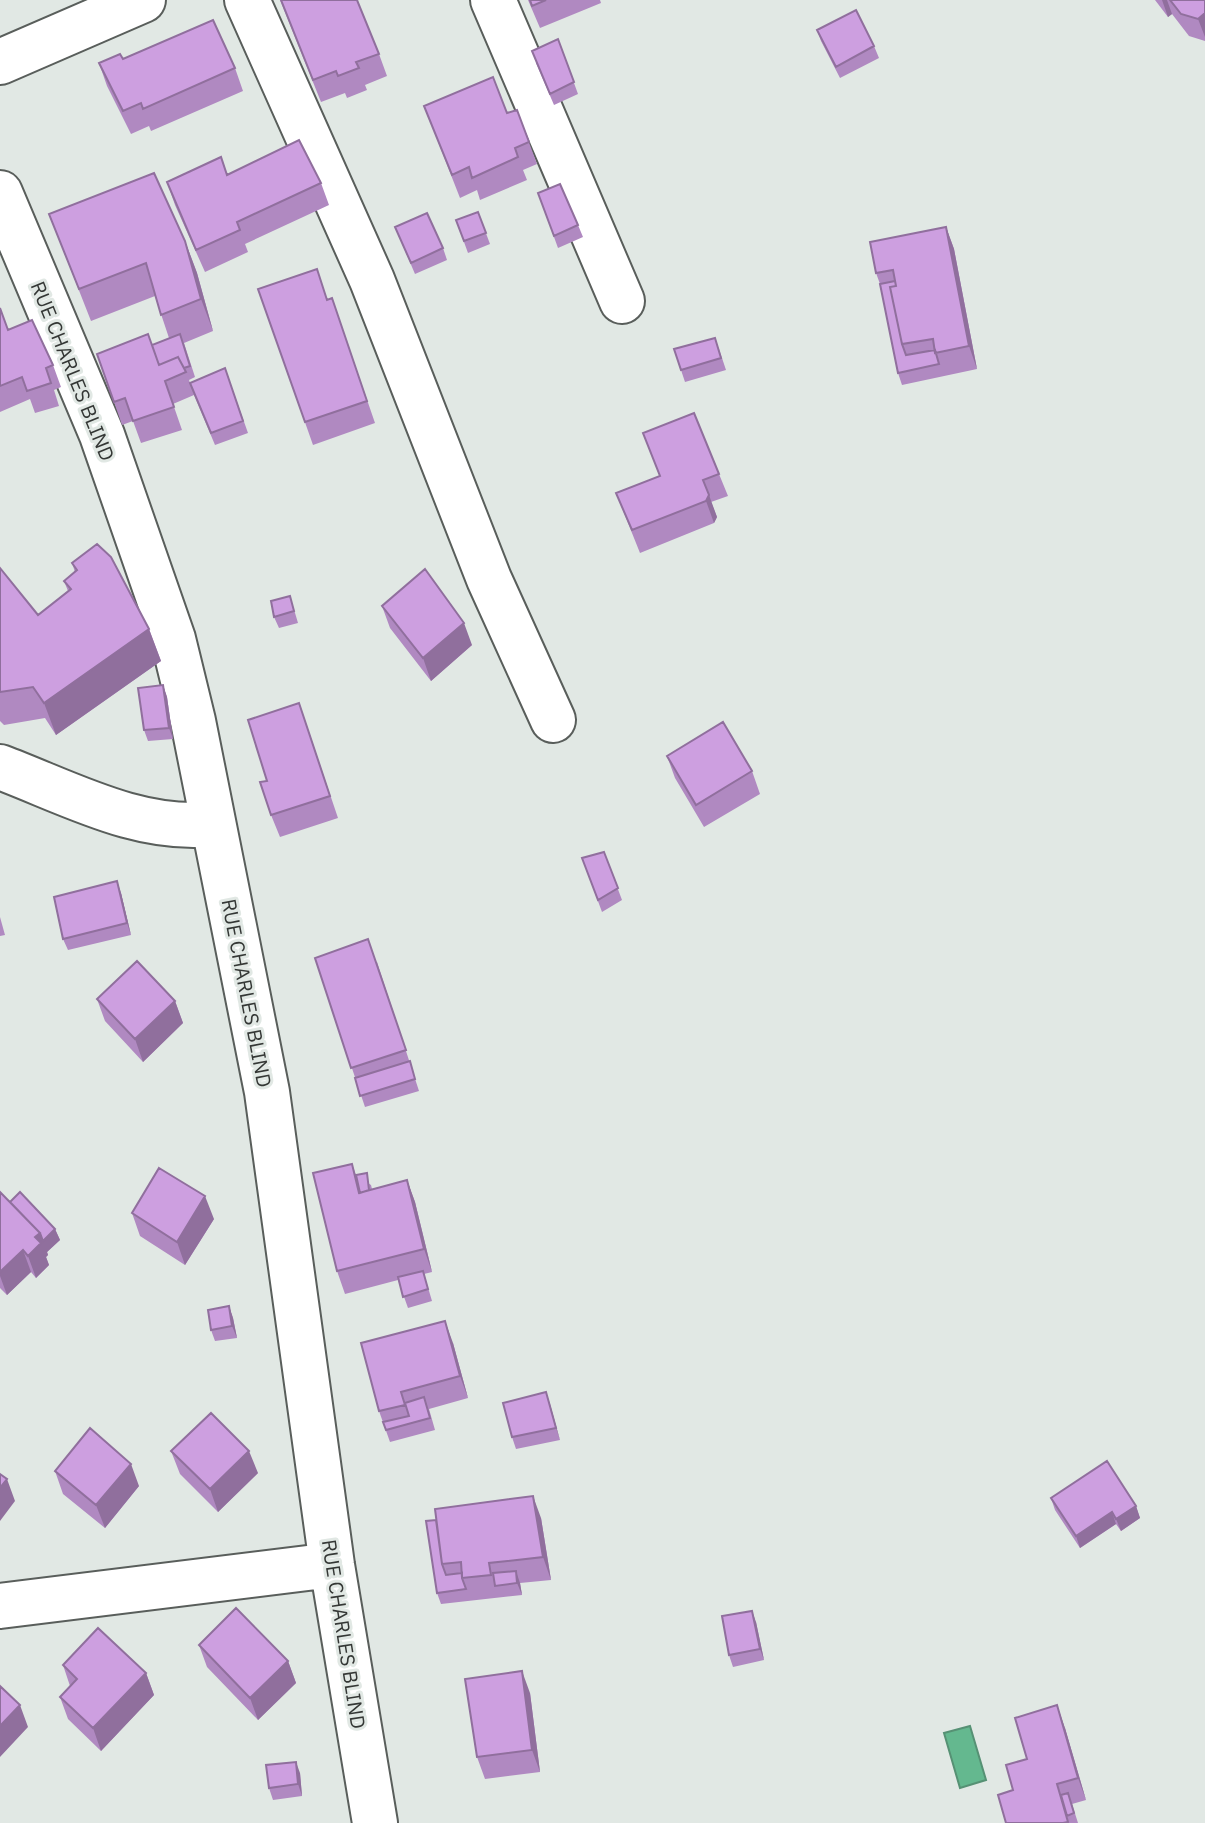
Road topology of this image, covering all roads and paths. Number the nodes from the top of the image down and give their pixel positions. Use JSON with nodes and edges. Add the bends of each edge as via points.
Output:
{"nodes":[{"id":1,"x":143,"y":0,"type":"edge"},
{"id":2,"x":247,"y":0,"type":"edge"},
{"id":3,"x":493,"y":0,"type":"edge"},
{"id":4,"x":0,"y":62,"type":"edge"},
{"id":5,"x":0,"y":193,"type":"edge"},
{"id":6,"x":622,"y":301,"type":"dead end"},
{"id":7,"x":553,"y":720,"type":"dead end"},
{"id":8,"x":0,"y":767,"type":"edge"},
{"id":9,"x":213,"y":824,"type":"junction"},
{"id":10,"x":332,"y":1565,"type":"junction"},
{"id":11,"x":0,"y":1606,"type":"edge"},
{"id":12,"x":375,"y":1823,"type":"edge"}],
"edges":[{"from":1,"to":4,"type":"street"},
{"from":2,"to":7,"type":"street","via":[[372,280],[489,579]]},
{"from":3,"to":6,"type":"street"},
{"from":5,"to":9,"type":"street","name":"RUE CHARLES BLIND","via":[[102,435],[146,559],[173,639]]},
{"from":8,"to":9,"type":"street","via":[[149,823]]},
{"from":9,"to":10,"type":"street","name":"RUE CHARLES BLIND","via":[[267,1092]]},
{"from":10,"to":11,"type":"street"},
{"from":10,"to":12,"type":"street","name":"RUE CHARLES BLIND"}]}
